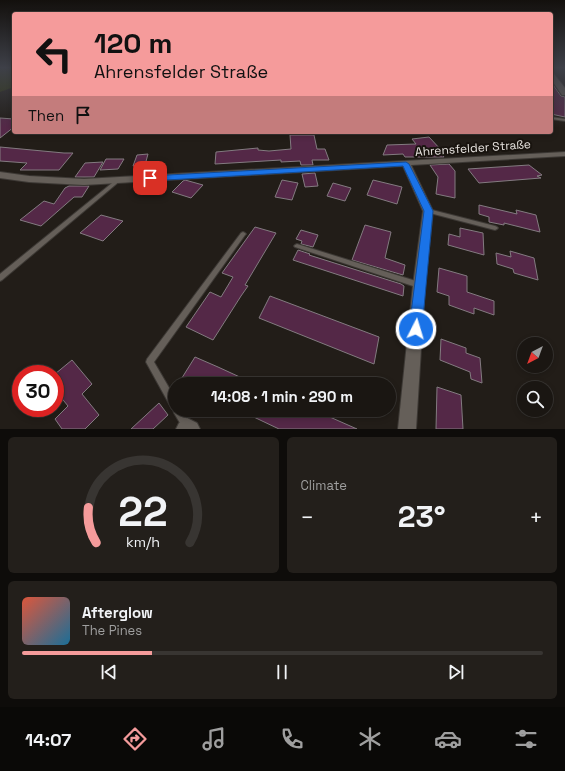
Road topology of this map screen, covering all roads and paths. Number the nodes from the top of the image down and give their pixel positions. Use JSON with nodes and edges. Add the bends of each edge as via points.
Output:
{"nodes":[{"id":1,"x":553,"y":118,"type":"edge"},
{"id":2,"x":565,"y":120,"type":"edge"},
{"id":3,"x":565,"y":154,"type":"edge"},
{"id":4,"x":406,"y":164,"type":"junction"},
{"id":5,"x":0,"y":175,"type":"edge"},
{"id":6,"x":119,"y":180,"type":"junction"},
{"id":7,"x":428,"y":211,"type":"junction"},
{"id":8,"x":495,"y":228,"type":"dead end"},
{"id":9,"x":243,"y":234,"type":"dead end"},
{"id":10,"x":297,"y":246,"type":"dead end"},
{"id":11,"x":0,"y":278,"type":"edge"},
{"id":12,"x":420,"y":285,"type":"junction"},
{"id":13,"x":168,"y":394,"type":"edge"},
{"id":14,"x":181,"y":417,"type":"edge"},
{"id":15,"x":187,"y":428,"type":"edge"},
{"id":16,"x":407,"y":429,"type":"edge"}],
"edges":[{"from":1,"to":2,"type":"lane"},
{"from":3,"to":4,"type":"street","name":"Ahrensfelder Straße"},
{"from":4,"to":6,"type":"street","name":"Ahrensfelder Straße"},
{"from":4,"to":7,"type":"street"},
{"from":5,"to":6,"type":"street","name":"Ahrensfelder Straße","via":[[84,182]]},
{"from":6,"to":11,"type":"lane"},
{"from":7,"to":8,"type":"lane"},
{"from":7,"to":12,"type":"street"},
{"from":9,"to":13,"type":"lane","via":[[150,362]]},
{"from":10,"to":12,"type":"lane"},
{"from":12,"to":16,"type":"street"},
{"from":14,"to":15,"type":"lane"}]}
